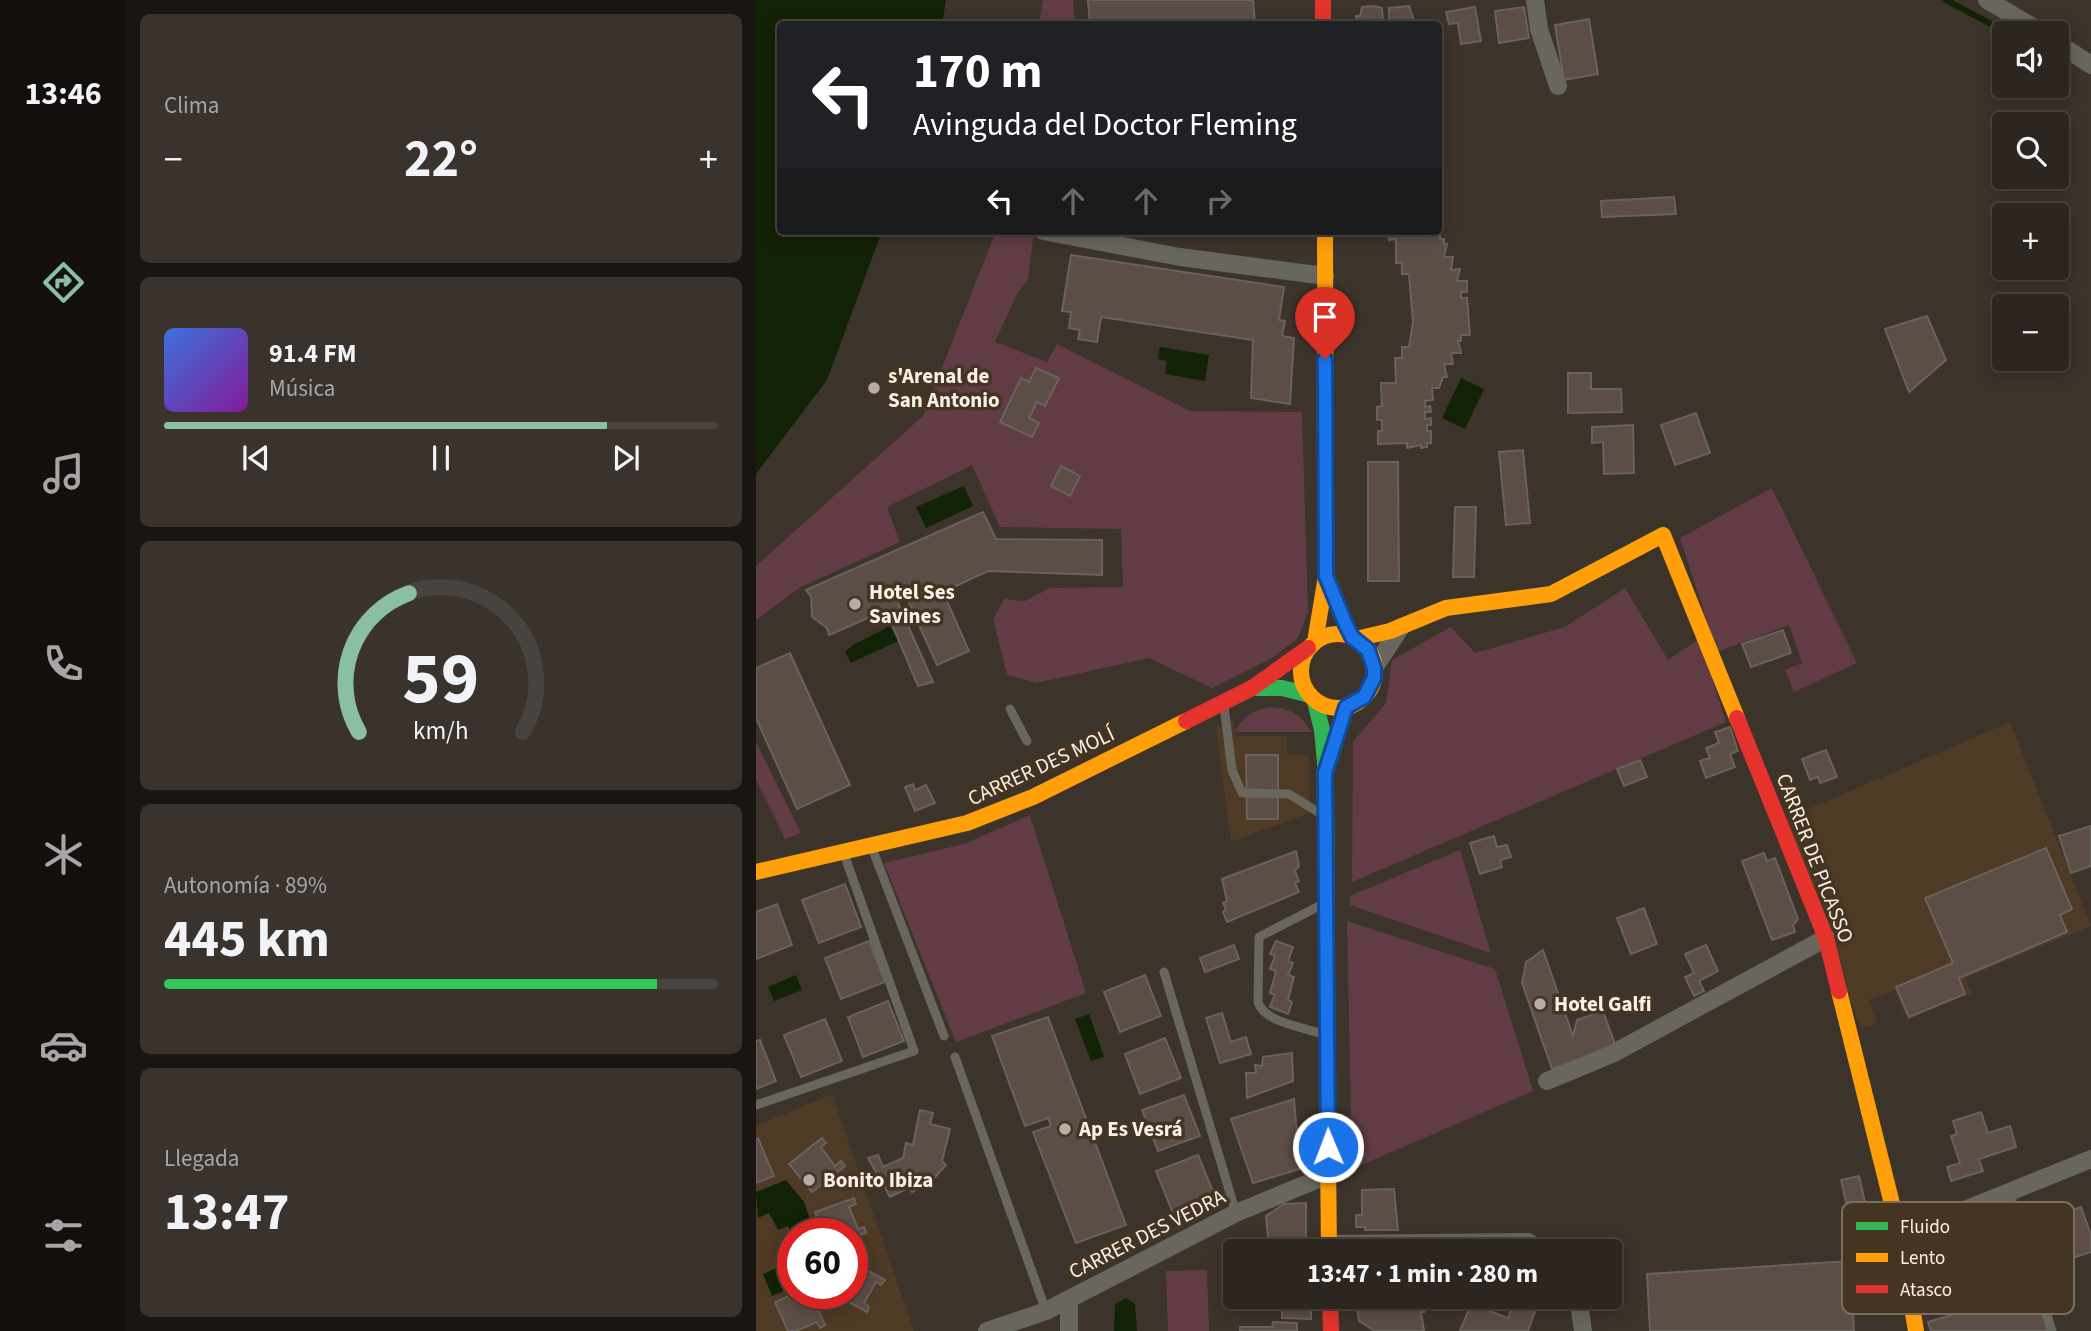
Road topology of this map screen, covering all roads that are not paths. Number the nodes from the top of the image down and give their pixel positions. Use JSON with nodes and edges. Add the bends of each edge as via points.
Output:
{"nodes":[{"id":1,"x":1323,"y":0,"type":"edge"},
{"id":2,"x":1535,"y":0,"type":"edge"},
{"id":3,"x":1987,"y":0,"type":"edge"},
{"id":4,"x":1324,"y":21,"type":"edge"},
{"id":5,"x":2023,"y":21,"type":"edge"},
{"id":6,"x":2069,"y":51,"type":"edge"},
{"id":7,"x":2091,"y":65,"type":"edge"},
{"id":8,"x":1558,"y":86,"type":"dead end"},
{"id":9,"x":1063,"y":235,"type":"edge"},
{"id":10,"x":1325,"y":235,"type":"edge"},
{"id":11,"x":1325,"y":276,"type":"junction"},
{"id":12,"x":1326,"y":576,"type":"junction"},
{"id":13,"x":1402,"y":626,"type":"junction"},
{"id":14,"x":1354,"y":638,"type":"junction"},
{"id":15,"x":1312,"y":645,"type":"junction"},
{"id":16,"x":1374,"y":668,"type":"junction"},
{"id":17,"x":1252,"y":688,"type":"junction"},
{"id":18,"x":1312,"y":698,"type":"junction"},
{"id":19,"x":1223,"y":702,"type":"junction"},
{"id":20,"x":1010,"y":709,"type":"dead end"},
{"id":21,"x":1341,"y":720,"type":"junction"},
{"id":22,"x":1027,"y":741,"type":"dead end"},
{"id":23,"x":1325,"y":773,"type":"junction"},
{"id":24,"x":1325,"y":817,"type":"junction"},
{"id":25,"x":871,"y":846,"type":"junction"},
{"id":26,"x":843,"y":852,"type":"junction"},
{"id":27,"x":756,"y":872,"type":"edge"},
{"id":28,"x":1326,"y":903,"type":"junction"},
{"id":29,"x":1826,"y":938,"type":"junction"},
{"id":30,"x":1164,"y":972,"type":"dead end"},
{"id":31,"x":1326,"y":1035,"type":"junction"},
{"id":32,"x":944,"y":1036,"type":"dead end"},
{"id":33,"x":955,"y":1057,"type":"dead end"},
{"id":34,"x":1547,"y":1081,"type":"dead end"},
{"id":35,"x":756,"y":1105,"type":"edge"},
{"id":36,"x":2091,"y":1159,"type":"edge"},
{"id":37,"x":1328,"y":1175,"type":"junction"},
{"id":38,"x":2010,"y":1194,"type":"junction"},
{"id":39,"x":1892,"y":1202,"type":"edge"},
{"id":40,"x":1989,"y":1202,"type":"edge"},
{"id":41,"x":2012,"y":1202,"type":"edge"},
{"id":42,"x":1236,"y":1213,"type":"junction"},
{"id":43,"x":1329,"y":1239,"type":"edge"},
{"id":44,"x":1069,"y":1299,"type":"junction"},
{"id":45,"x":1330,"y":1309,"type":"edge"},
{"id":46,"x":1580,"y":1309,"type":"edge"},
{"id":47,"x":1046,"y":1311,"type":"junction"},
{"id":48,"x":2047,"y":1314,"type":"edge"},
{"id":49,"x":986,"y":1331,"type":"edge"},
{"id":50,"x":1069,"y":1331,"type":"edge"},
{"id":51,"x":1331,"y":1331,"type":"edge"},
{"id":52,"x":1583,"y":1331,"type":"edge"},
{"id":53,"x":2052,"y":1331,"type":"edge"}],
"edges":[{"from":1,"to":4,"type":"street"},
{"from":2,"to":8,"type":"street","via":[[1539,29]]},
{"from":3,"to":5,"type":"street"},
{"from":6,"to":7,"type":"street"},
{"from":9,"to":11,"type":"street","via":[[1180,257]]},
{"from":10,"to":11,"type":"street"},
{"from":11,"to":12,"type":"street"},
{"from":12,"to":14,"type":"street"},
{"from":12,"to":15,"type":"street"},
{"from":13,"to":14,"type":"street"},
{"from":13,"to":16,"type":"street"},
{"from":13,"to":29,"type":"street","name":"CARRER DE PICASSO","via":[[1446,608],[1551,594],[1663,534]]},
{"from":14,"to":15,"type":"street","via":[[1333,634]]},
{"from":14,"to":16,"type":"street","via":[[1368,650]]},
{"from":15,"to":17,"type":"street","name":"CARRER DES MOLÍ"},
{"from":15,"to":18,"type":"street","via":[[1300,672]]},
{"from":16,"to":21,"type":"street","via":[[1364,697]]},
{"from":17,"to":18,"type":"street","name":"CARRER DES MOLÍ","via":[[1282,688]]},
{"from":17,"to":19,"type":"street","name":"CARRER DES MOLÍ"},
{"from":18,"to":21,"type":"street","via":[[1335,708]]},
{"from":18,"to":23,"type":"street","via":[[1322,730]]},
{"from":19,"to":24,"type":"lane","via":[[1232,770],[1242,793],[1289,794]]},
{"from":19,"to":25,"type":"street","name":"CARRER DES MOLÍ","via":[[1033,797],[967,823]]},
{"from":20,"to":22,"type":"lane"},
{"from":21,"to":23,"type":"street"},
{"from":23,"to":24,"type":"street"},
{"from":24,"to":28,"type":"street"},
{"from":25,"to":26,"type":"street","name":"CARRER DES MOLÍ"},
{"from":25,"to":32,"type":"lane"},
{"from":26,"to":27,"type":"street","name":"CARRER DES MOLÍ"},
{"from":26,"to":35,"type":"lane","via":[[914,1052]]},
{"from":28,"to":31,"type":"street"},
{"from":28,"to":31,"type":"lane","via":[[1259,937],[1258,1002],[1269,1016]]},
{"from":29,"to":34,"type":"street","via":[[1612,1054]]},
{"from":29,"to":39,"type":"street","name":"CARRER DE PICASSO"},
{"from":30,"to":42,"type":"lane"},
{"from":31,"to":37,"type":"street"},
{"from":33,"to":47,"type":"lane"},
{"from":36,"to":38,"type":"street"},
{"from":37,"to":42,"type":"street","name":"CARRER DES VEDRA"},
{"from":37,"to":43,"type":"street"},
{"from":38,"to":40,"type":"street"},
{"from":38,"to":41,"type":"lane"},
{"from":42,"to":44,"type":"street","name":"CARRER DES VEDRA"},
{"from":44,"to":47,"type":"street","name":"CARRER DES VEDRA"},
{"from":44,"to":50,"type":"street"},
{"from":45,"to":51,"type":"street"},
{"from":46,"to":52,"type":"street"},
{"from":47,"to":49,"type":"street","name":"CARRER DES VEDRA"},
{"from":48,"to":53,"type":"lane"}]}
